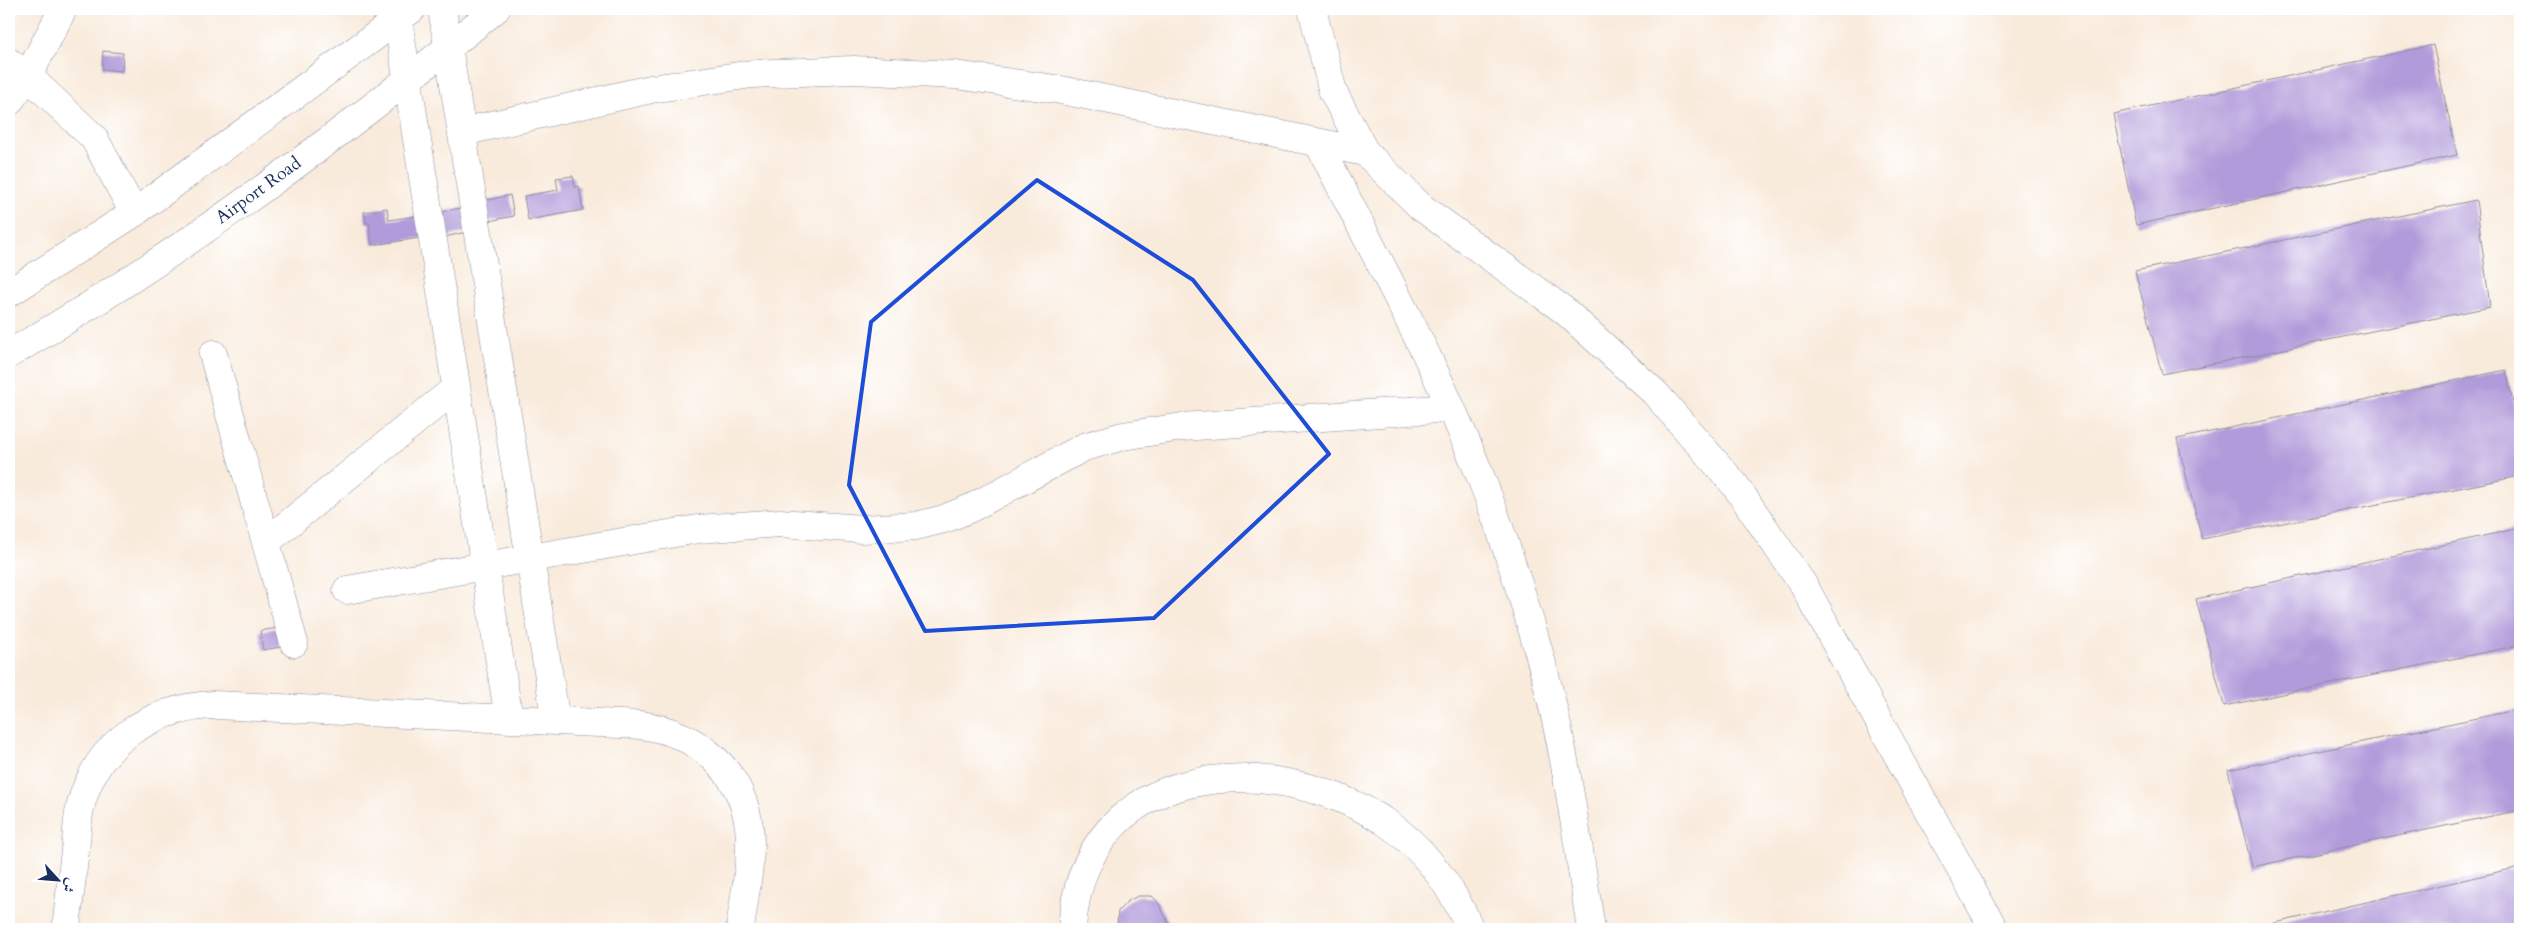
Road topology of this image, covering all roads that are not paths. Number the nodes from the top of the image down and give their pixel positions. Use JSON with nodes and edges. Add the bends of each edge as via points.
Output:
{"nodes":[{"id":1,"x":63,"y":9,"type":"edge"},
{"id":2,"x":442,"y":9,"type":"edge"},
{"id":3,"x":496,"y":9,"type":"edge"},
{"id":4,"x":1312,"y":9,"type":"edge"},
{"id":5,"x":405,"y":14,"type":"edge"},
{"id":6,"x":448,"y":48,"type":"junction"},
{"id":7,"x":18,"y":69,"type":"edge"},
{"id":8,"x":407,"y":80,"type":"junction"},
{"id":9,"x":9,"y":102,"type":"edge"},
{"id":10,"x":462,"y":132,"type":"junction"},
{"id":11,"x":1318,"y":144,"type":"junction"},
{"id":12,"x":1365,"y":152,"type":"junction"},
{"id":13,"x":134,"y":213,"type":"junction"},
{"id":14,"x":9,"y":293,"type":"edge"},
{"id":15,"x":9,"y":354,"type":"edge"},
{"id":16,"x":214,"y":354,"type":"dead end"},
{"id":17,"x":456,"y":388,"type":"junction"},
{"id":18,"x":1451,"y":408,"type":"junction"},
{"id":19,"x":266,"y":542,"type":"junction"},
{"id":20,"x":531,"y":558,"type":"junction"},
{"id":21,"x":485,"y":564,"type":"junction"},
{"id":22,"x":347,"y":590,"type":"dead end"},
{"id":23,"x":294,"y":643,"type":"dead end"},
{"id":24,"x":509,"y":719,"type":"junction"},
{"id":25,"x":556,"y":721,"type":"junction"},
{"id":26,"x":66,"y":929,"type":"edge"},
{"id":27,"x":740,"y":929,"type":"edge"},
{"id":28,"x":1072,"y":929,"type":"edge"},
{"id":29,"x":1470,"y":929,"type":"edge"},
{"id":30,"x":1591,"y":929,"type":"edge"},
{"id":31,"x":1994,"y":929,"type":"edge"}],
"edges":[{"from":1,"to":7,"type":"main road"},
{"from":2,"to":6,"type":"main road"},
{"from":3,"to":6,"type":"main road","name":"Airport Road"},
{"from":4,"to":12,"type":"main road","via":[[1333,92]]},
{"from":5,"to":8,"type":"main road"},
{"from":5,"to":13,"type":"main road"},
{"from":6,"to":8,"type":"main road","name":"Airport Road"},
{"from":6,"to":10,"type":"main road"},
{"from":7,"to":9,"type":"main road"},
{"from":7,"to":13,"type":"main road","via":[[94,138]]},
{"from":8,"to":15,"type":"main road","name":"Airport Road","via":[[243,202],[126,282]]},
{"from":8,"to":17,"type":"main road"},
{"from":10,"to":11,"type":"main road","via":[[651,89],[752,74],[854,70],[955,75],[1056,89]]},
{"from":10,"to":20,"type":"main road"},
{"from":11,"to":12,"type":"main road"},
{"from":11,"to":18,"type":"main road","via":[[1407,315]]},
{"from":12,"to":31,"type":"main road","via":[[1421,207],[1565,311],[1655,393],[1735,485],[1804,586]]},
{"from":13,"to":14,"type":"main road"},
{"from":16,"to":19,"type":"main road"},
{"from":17,"to":19,"type":"main road"},
{"from":17,"to":21,"type":"main road"},
{"from":18,"to":20,"type":"main road","via":[[1182,427],[1123,436],[1084,447],[971,508],[916,526],[862,529],[780,523],[739,524]]},
{"from":18,"to":30,"type":"main road","via":[[1487,496],[1545,676],[1563,753]]},
{"from":19,"to":23,"type":"main road"},
{"from":20,"to":21,"type":"main road"},
{"from":20,"to":25,"type":"main road"},
{"from":21,"to":22,"type":"main road"},
{"from":21,"to":24,"type":"main road"},
{"from":24,"to":25,"type":"main road"},
{"from":24,"to":26,"type":"main road","via":[[214,705],[191,706],[145,721],[110,749],[86,788],[80,809]]},
{"from":25,"to":27,"type":"main road","via":[[663,728],[684,736],[719,762],[734,781],[749,827]]},
{"from":28,"to":29,"type":"main road","via":[[1080,879],[1092,853],[1121,818],[1160,792],[1195,782],[1231,779],[1267,779],[1298,784],[1329,794],[1385,822],[1430,862],[1449,887]]}]}
